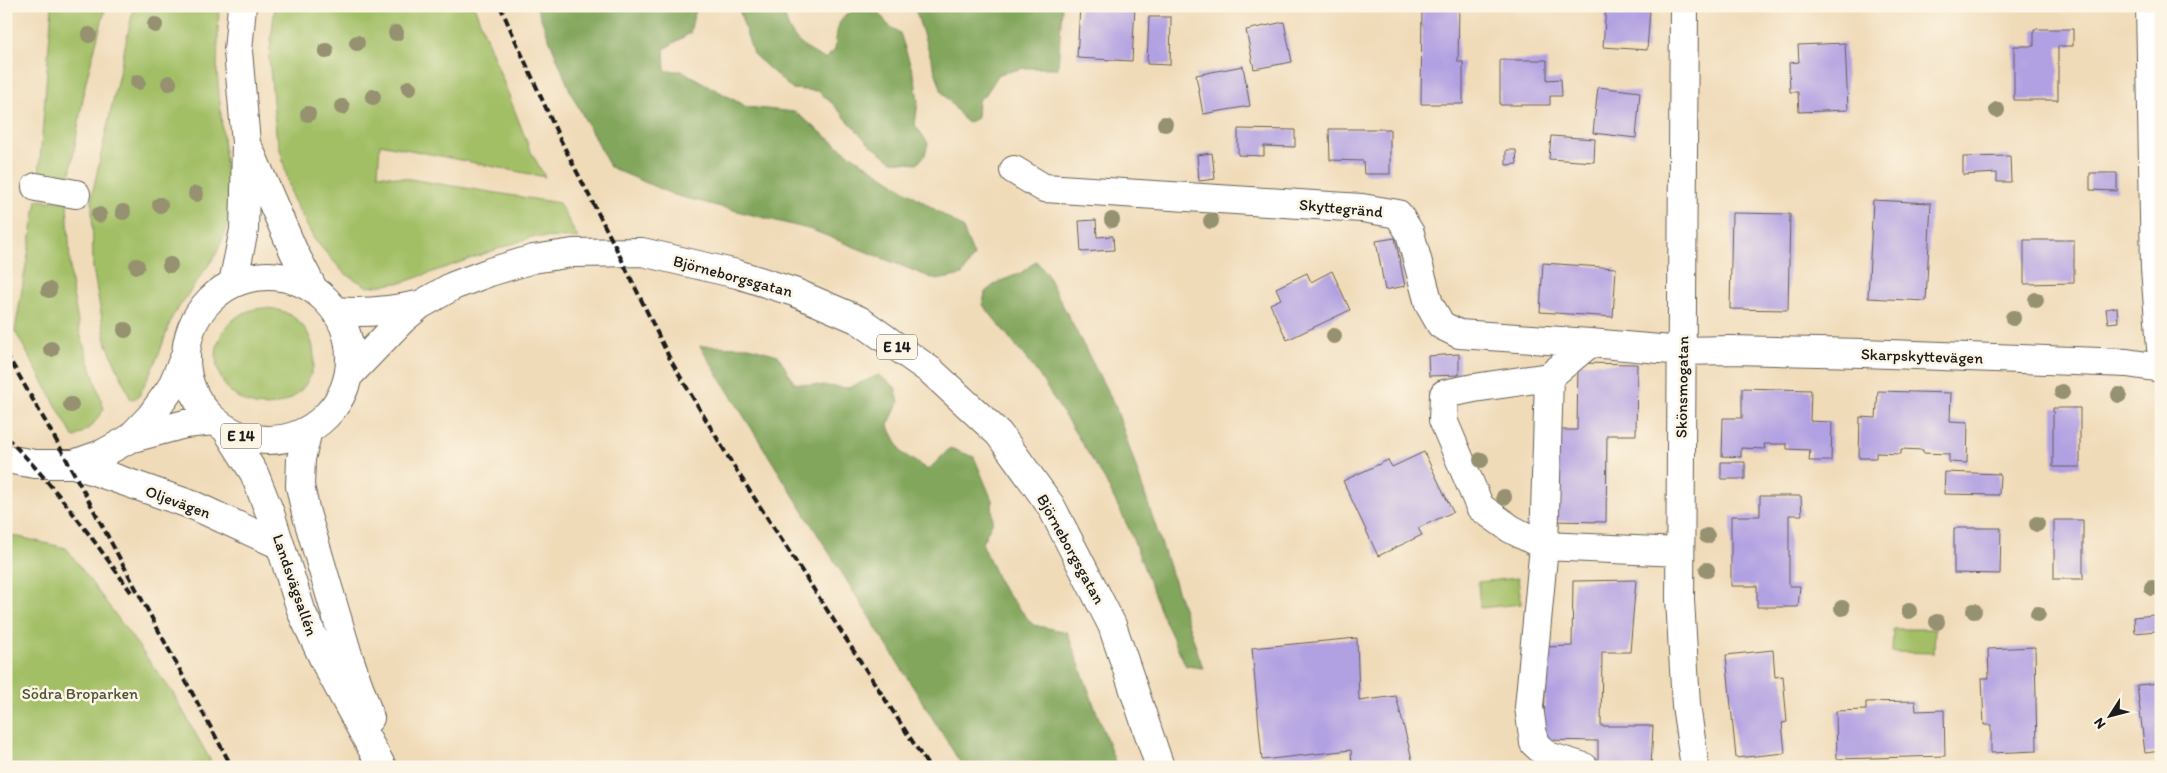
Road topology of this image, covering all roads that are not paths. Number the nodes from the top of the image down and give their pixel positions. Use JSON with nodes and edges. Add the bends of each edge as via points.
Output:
{"nodes":[{"id":1,"x":242,"y":6,"type":"edge"},
{"id":2,"x":1684,"y":6,"type":"edge"},
{"id":3,"x":2150,"y":6,"type":"edge"},
{"id":4,"x":2156,"y":58,"type":"edge"},
{"id":5,"x":246,"y":143,"type":"junction"},
{"id":6,"x":1014,"y":170,"type":"dead end"},
{"id":7,"x":36,"y":187,"type":"dead end"},
{"id":8,"x":76,"y":194,"type":"dead end"},
{"id":9,"x":233,"y":284,"type":"junction"},
{"id":10,"x":314,"y":290,"type":"junction"},
{"id":11,"x":420,"y":305,"type":"junction"},
{"id":12,"x":336,"y":311,"type":"junction"},
{"id":13,"x":1590,"y":343,"type":"junction"},
{"id":14,"x":2161,"y":348,"type":"edge"},
{"id":15,"x":1683,"y":351,"type":"junction"},
{"id":16,"x":186,"y":354,"type":"junction"},
{"id":17,"x":2161,"y":368,"type":"edge"},
{"id":18,"x":349,"y":375,"type":"junction"},
{"id":19,"x":1549,"y":377,"type":"junction"},
{"id":20,"x":220,"y":425,"type":"junction"},
{"id":21,"x":308,"y":430,"type":"junction"},
{"id":22,"x":129,"y":439,"type":"junction"},
{"id":23,"x":6,"y":459,"type":"edge"},
{"id":24,"x":74,"y":464,"type":"junction"},
{"id":25,"x":280,"y":544,"type":"junction"},
{"id":26,"x":1544,"y":546,"type":"junction"},
{"id":27,"x":1680,"y":552,"type":"junction"},
{"id":28,"x":382,"y":767,"type":"edge"},
{"id":29,"x":387,"y":767,"type":"edge"},
{"id":30,"x":1160,"y":767,"type":"edge"},
{"id":31,"x":1584,"y":767,"type":"edge"},
{"id":32,"x":1695,"y":767,"type":"edge"}],
"edges":[{"from":1,"to":5,"type":"main road","number":"E 14","via":[[238,51]]},
{"from":2,"to":15,"type":"main road","name":"Skönsmogatan"},
{"from":3,"to":4,"type":"main road"},
{"from":4,"to":14,"type":"main road","via":[[2155,268]]},
{"from":5,"to":9,"type":"main road","number":"E 14","via":[[244,230]]},
{"from":5,"to":10,"type":"main road","number":"E 14"},
{"from":6,"to":13,"type":"main road","name":"Skyttegränd","via":[[1044,188],[1362,208],[1398,214],[1410,233],[1429,304],[1441,325],[1460,334]]},
{"from":7,"to":8,"type":"main road"},
{"from":9,"to":10,"type":"main road","number":"E 14","via":[[253,277],[274,276],[295,280]]},
{"from":9,"to":16,"type":"main road","number":"E 14","via":[[214,296],[199,312],[190,332]]},
{"from":10,"to":12,"type":"main road","number":"E 14"},
{"from":11,"to":12,"type":"main road","name":"Björneborgsgatan","number":"E 14","via":[[369,313]]},
{"from":11,"to":18,"type":"main road","name":"Björneborgsgatan","number":"E 14","via":[[378,342]]},
{"from":11,"to":30,"type":"main road","name":"Björneborgsgatan","number":"E 14","via":[[453,286],[533,259],[573,253],[642,252],[794,292],[859,320],[931,371],[999,434],[1051,506],[1112,625]]},
{"from":12,"to":18,"type":"main road","number":"E 14","via":[[346,331]]},
{"from":13,"to":15,"type":"main road","name":"Skyttegränd"},
{"from":13,"to":19,"type":"main road"},
{"from":15,"to":17,"type":"main road","name":"Skarpskyttevägen","via":[[1863,353],[2127,363]]},
{"from":15,"to":27,"type":"main road","name":"Skönsmogatan"},
{"from":16,"to":20,"type":"main road","number":"E 14","via":[[192,391]]},
{"from":16,"to":22,"type":"main road","name":"Oljevägen","via":[[171,388]]},
{"from":18,"to":21,"type":"main road","number":"E 14","via":[[341,397],[327,416]]},
{"from":19,"to":26,"type":"main road"},
{"from":19,"to":26,"type":"main road","via":[[1444,394],[1443,420],[1480,507],[1511,529]]},
{"from":20,"to":21,"type":"main road","number":"E 14","via":[[246,438],[267,441],[289,438]]},
{"from":20,"to":22,"type":"main road","name":"Oljevägen","via":[[185,424]]},
{"from":20,"to":25,"type":"main road","name":"Landsvägsallén","via":[[254,473]]},
{"from":21,"to":29,"type":"main road","name":"Landsvägsallén","via":[[301,459],[300,486],[306,513],[348,655]]},
{"from":22,"to":24,"type":"main road","name":"Oljevägen"},
{"from":23,"to":24,"type":"main road","name":"Oljevägen","via":[[35,464]]},
{"from":24,"to":25,"type":"main road","name":"Oljevägen","via":[[195,506]]},
{"from":25,"to":28,"type":"main road","name":"Landsvägsallén","via":[[302,613]]},
{"from":26,"to":27,"type":"main road"},
{"from":26,"to":31,"type":"main road","via":[[1529,707],[1534,743],[1548,756]]},
{"from":27,"to":32,"type":"main road","name":"Skönsmogatan","via":[[1686,704]]}]}
